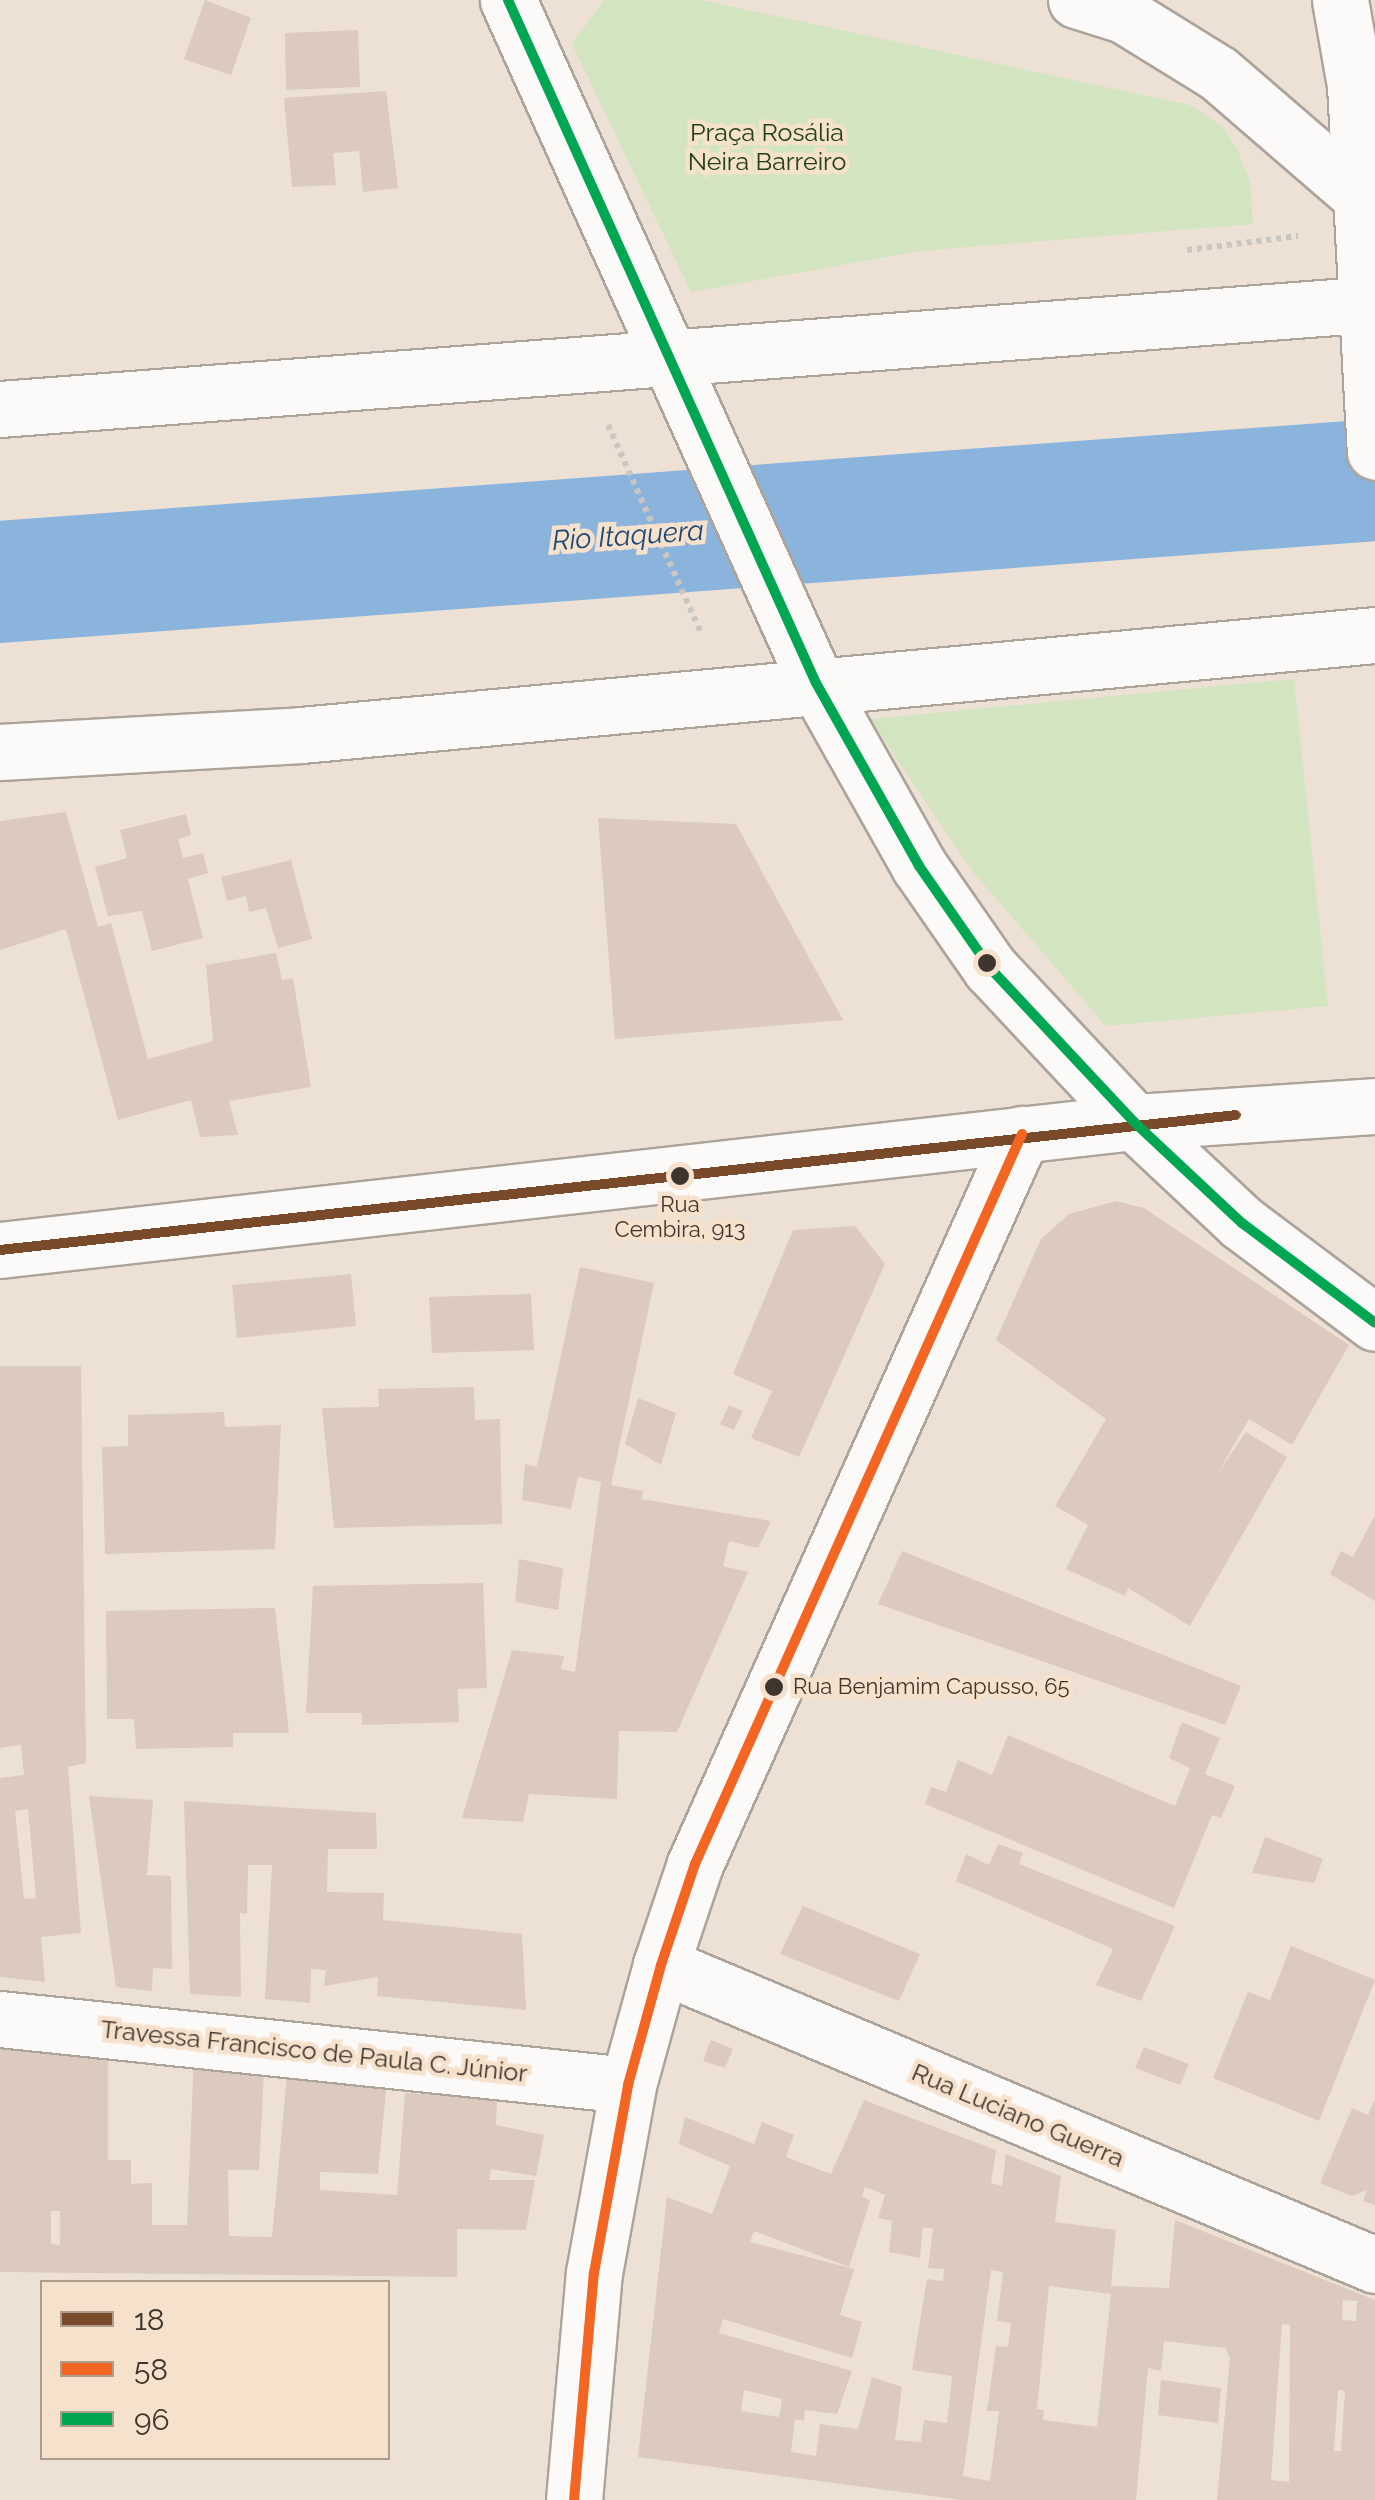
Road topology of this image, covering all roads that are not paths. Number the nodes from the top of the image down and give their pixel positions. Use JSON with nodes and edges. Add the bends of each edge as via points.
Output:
{"nodes":[{"id":1,"x":1340,"y":0,"type":"edge"},
{"id":2,"x":1123,"y":5,"type":"edge"},
{"id":3,"x":531,"y":14,"type":"edge"},
{"id":4,"x":1364,"y":200,"type":"junction"},
{"id":5,"x":1372,"y":304,"type":"edge"},
{"id":6,"x":673,"y":374,"type":"junction"},
{"id":7,"x":0,"y":409,"type":"edge"},
{"id":8,"x":1375,"y":451,"type":"edge"},
{"id":9,"x":1375,"y":635,"type":"edge"},
{"id":10,"x":816,"y":683,"type":"junction"},
{"id":11,"x":0,"y":752,"type":"edge"},
{"id":12,"x":1375,"y":1106,"type":"edge"},
{"id":13,"x":1134,"y":1122,"type":"junction"},
{"id":14,"x":1022,"y":1134,"type":"junction"},
{"id":15,"x":0,"y":1250,"type":"edge"},
{"id":16,"x":1375,"y":1323,"type":"edge"},
{"id":17,"x":661,"y":1965,"type":"junction"},
{"id":18,"x":0,"y":2020,"type":"edge"},
{"id":19,"x":628,"y":2085,"type":"junction"},
{"id":20,"x":1375,"y":2265,"type":"edge"},
{"id":21,"x":574,"y":2500,"type":"edge"}],
"edges":[{"from":1,"to":4,"type":"street"},
{"from":2,"to":4,"type":"street","via":[[1232,83]]},
{"from":3,"to":6,"type":"street"},
{"from":4,"to":5,"type":"street"},
{"from":5,"to":6,"type":"street"},
{"from":5,"to":8,"type":"street"},
{"from":6,"to":7,"type":"street"},
{"from":6,"to":10,"type":"street"},
{"from":9,"to":10,"type":"street"},
{"from":10,"to":11,"type":"street","via":[[301,735]]},
{"from":10,"to":13,"type":"street","via":[[919,866],[990,968]]},
{"from":12,"to":13,"type":"street"},
{"from":13,"to":14,"type":"street"},
{"from":13,"to":16,"type":"street","via":[[1242,1223]]},
{"from":14,"to":15,"type":"street"},
{"from":14,"to":17,"type":"street","via":[[695,1864]]},
{"from":17,"to":19,"type":"street"},
{"from":17,"to":20,"type":"street","name":"Rua Luciano Guerra"},
{"from":18,"to":19,"type":"street","name":"Travessa Francisco de Paula C. Júnior"},
{"from":19,"to":21,"type":"street","via":[[594,2272]]}]}
